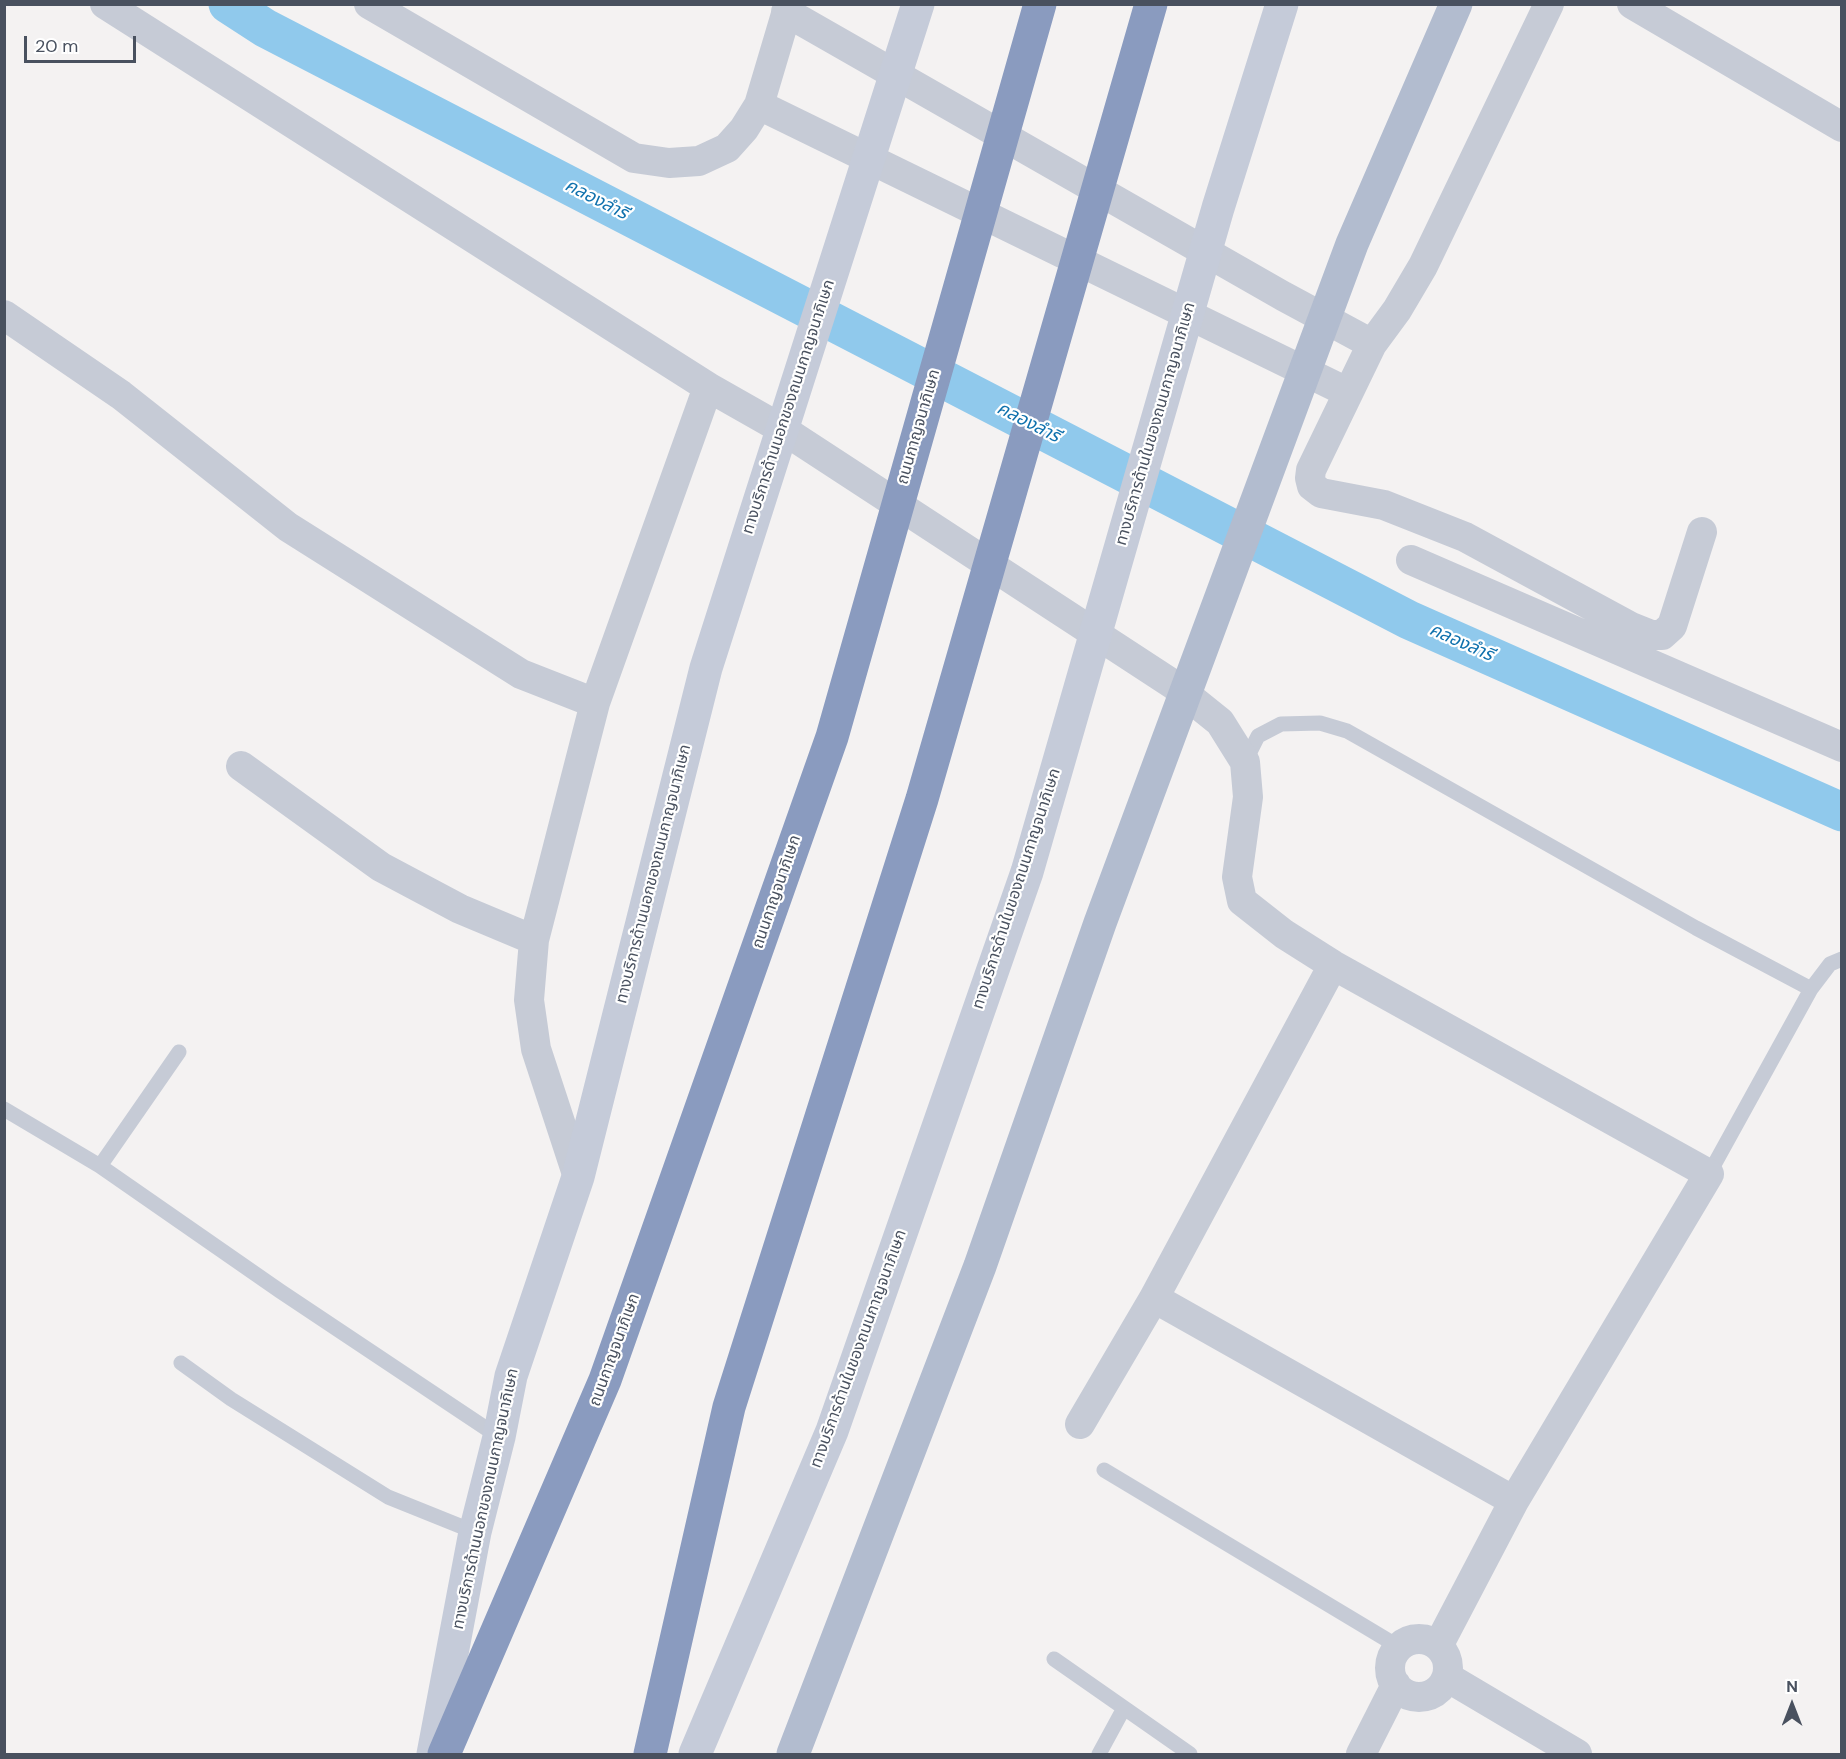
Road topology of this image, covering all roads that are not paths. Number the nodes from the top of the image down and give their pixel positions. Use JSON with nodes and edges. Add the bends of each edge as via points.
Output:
{"nodes":[{"id":1,"x":105,"y":4,"type":"edge"},
{"id":2,"x":369,"y":4,"type":"edge"},
{"id":3,"x":918,"y":4,"type":"edge"},
{"id":4,"x":1040,"y":4,"type":"edge"},
{"id":5,"x":1151,"y":4,"type":"edge"},
{"id":6,"x":1282,"y":4,"type":"edge"},
{"id":7,"x":1456,"y":4,"type":"edge"},
{"id":8,"x":1549,"y":4,"type":"edge"},
{"id":9,"x":1632,"y":4,"type":"edge"},
{"id":10,"x":787,"y":8,"type":"edge"},
{"id":11,"x":759,"y":105,"type":"junction"},
{"id":12,"x":1842,"y":127,"type":"edge"},
{"id":13,"x":4,"y":315,"type":"edge"},
{"id":14,"x":1372,"y":344,"type":"junction"},
{"id":15,"x":708,"y":387,"type":"junction"},
{"id":16,"x":1347,"y":392,"type":"junction"},
{"id":17,"x":1702,"y":532,"type":"dead end"},
{"id":18,"x":1411,"y":560,"type":"dead end"},
{"id":19,"x":595,"y":703,"type":"junction"},
{"id":20,"x":1842,"y":747,"type":"edge"},
{"id":21,"x":1245,"y":762,"type":"junction"},
{"id":22,"x":241,"y":766,"type":"dead end"},
{"id":23,"x":534,"y":940,"type":"junction"},
{"id":24,"x":1842,"y":959,"type":"edge"},
{"id":25,"x":1333,"y":965,"type":"junction"},
{"id":26,"x":1811,"y":989,"type":"junction"},
{"id":27,"x":178,"y":1052,"type":"dead end"},
{"id":28,"x":4,"y":1109,"type":"edge"},
{"id":29,"x":100,"y":1166,"type":"junction"},
{"id":30,"x":1709,"y":1174,"type":"junction"},
{"id":31,"x":578,"y":1177,"type":"junction"},
{"id":32,"x":1154,"y":1298,"type":"junction"},
{"id":33,"x":181,"y":1363,"type":"dead end"},
{"id":34,"x":1080,"y":1424,"type":"dead end"},
{"id":35,"x":499,"y":1437,"type":"junction"},
{"id":36,"x":1104,"y":1470,"type":"dead end"},
{"id":37,"x":1514,"y":1502,"type":"junction"},
{"id":38,"x":475,"y":1532,"type":"junction"},
{"id":39,"x":1438,"y":1646,"type":"junction"},
{"id":40,"x":1399,"y":1647,"type":"junction"},
{"id":41,"x":1054,"y":1659,"type":"dead end"},
{"id":42,"x":1447,"y":1677,"type":"junction"},
{"id":43,"x":1396,"y":1685,"type":"junction"},
{"id":44,"x":1124,"y":1708,"type":"junction"},
{"id":45,"x":433,"y":1755,"type":"edge"},
{"id":46,"x":444,"y":1755,"type":"edge"},
{"id":47,"x":650,"y":1755,"type":"edge"},
{"id":48,"x":695,"y":1755,"type":"edge"},
{"id":49,"x":793,"y":1755,"type":"edge"},
{"id":50,"x":1099,"y":1755,"type":"edge"},
{"id":51,"x":1190,"y":1755,"type":"edge"},
{"id":52,"x":1360,"y":1755,"type":"edge"},
{"id":53,"x":1577,"y":1755,"type":"edge"}],
"edges":[{"from":1,"to":15,"type":"street"},
{"from":2,"to":11,"type":"street","via":[[634,158],[669,164],[699,161],[727,148]]},
{"from":3,"to":31,"type":"main road","name":"ทางบริการด้านนอกของถนนกาญจนาภิเษก","via":[[706,668]]},
{"from":4,"to":46,"type":"highway","name":"ถนนกาญจนาภิเษก","via":[[832,737],[605,1380]]},
{"from":5,"to":47,"type":"highway","via":[[922,799],[729,1407]]},
{"from":6,"to":48,"type":"main road","name":"ทางบริการด้านในของถนนกาญจนาภิเษก","via":[[1218,208],[1027,872],[832,1431]]},
{"from":7,"to":49,"type":"main road","via":[[1352,244],[1100,923],[980,1266]]},
{"from":8,"to":14,"type":"street","via":[[1423,266]]},
{"from":9,"to":12,"type":"street"},
{"from":10,"to":11,"type":"street"},
{"from":10,"to":14,"type":"street"},
{"from":11,"to":16,"type":"street"},
{"from":13,"to":19,"type":"street","via":[[121,395],[288,527],[521,674]]},
{"from":14,"to":16,"type":"street"},
{"from":15,"to":19,"type":"street"},
{"from":15,"to":21,"type":"street","via":[[782,429],[1174,685],[1220,722]]},
{"from":16,"to":17,"type":"street","via":[[1311,470],[1312,486],[1321,493],[1384,505],[1466,537],[1651,635],[1662,635],[1672,626]]},
{"from":18,"to":20,"type":"street"},
{"from":19,"to":23,"type":"street"},
{"from":21,"to":25,"type":"street","via":[[1248,797],[1237,877],[1242,901]]},
{"from":21,"to":26,"type":"lane","via":[[1258,736],[1281,724],[1320,723],[1347,731]]},
{"from":22,"to":23,"type":"street","via":[[381,867],[460,909]]},
{"from":23,"to":31,"type":"street","via":[[529,1000],[536,1049]]},
{"from":24,"to":26,"type":"lane","via":[[1830,964]]},
{"from":25,"to":30,"type":"street"},
{"from":25,"to":32,"type":"street"},
{"from":26,"to":30,"type":"lane"},
{"from":27,"to":29,"type":"lane"},
{"from":28,"to":29,"type":"lane"},
{"from":29,"to":35,"type":"lane"},
{"from":30,"to":37,"type":"street"},
{"from":31,"to":35,"type":"main road","name":"ทางบริการด้านนอกของถนนกาญจนาภิเษก","via":[[512,1376]]},
{"from":32,"to":34,"type":"street"},
{"from":32,"to":37,"type":"street"},
{"from":33,"to":38,"type":"lane","via":[[231,1399],[388,1497]]},
{"from":35,"to":38,"type":"main road","name":"ทางบริการด้านนอกของถนนกาญจนาภิเษก"},
{"from":36,"to":40,"type":"lane"},
{"from":37,"to":39,"type":"street"},
{"from":38,"to":45,"type":"main road","name":"ทางบริการด้านนอกของถนนกาญจนาภิเษก"},
{"from":39,"to":40,"type":"street","via":[[1418,1639]]},
{"from":39,"to":42,"type":"street","via":[[1449,1666]]},
{"from":40,"to":43,"type":"street","via":[[1390,1666]]},
{"from":41,"to":44,"type":"lane"},
{"from":42,"to":43,"type":"street","via":[[1441,1687],[1426,1696],[1409,1695]]},
{"from":42,"to":53,"type":"street"},
{"from":43,"to":52,"type":"street"},
{"from":44,"to":50,"type":"lane"},
{"from":44,"to":51,"type":"lane"}]}
